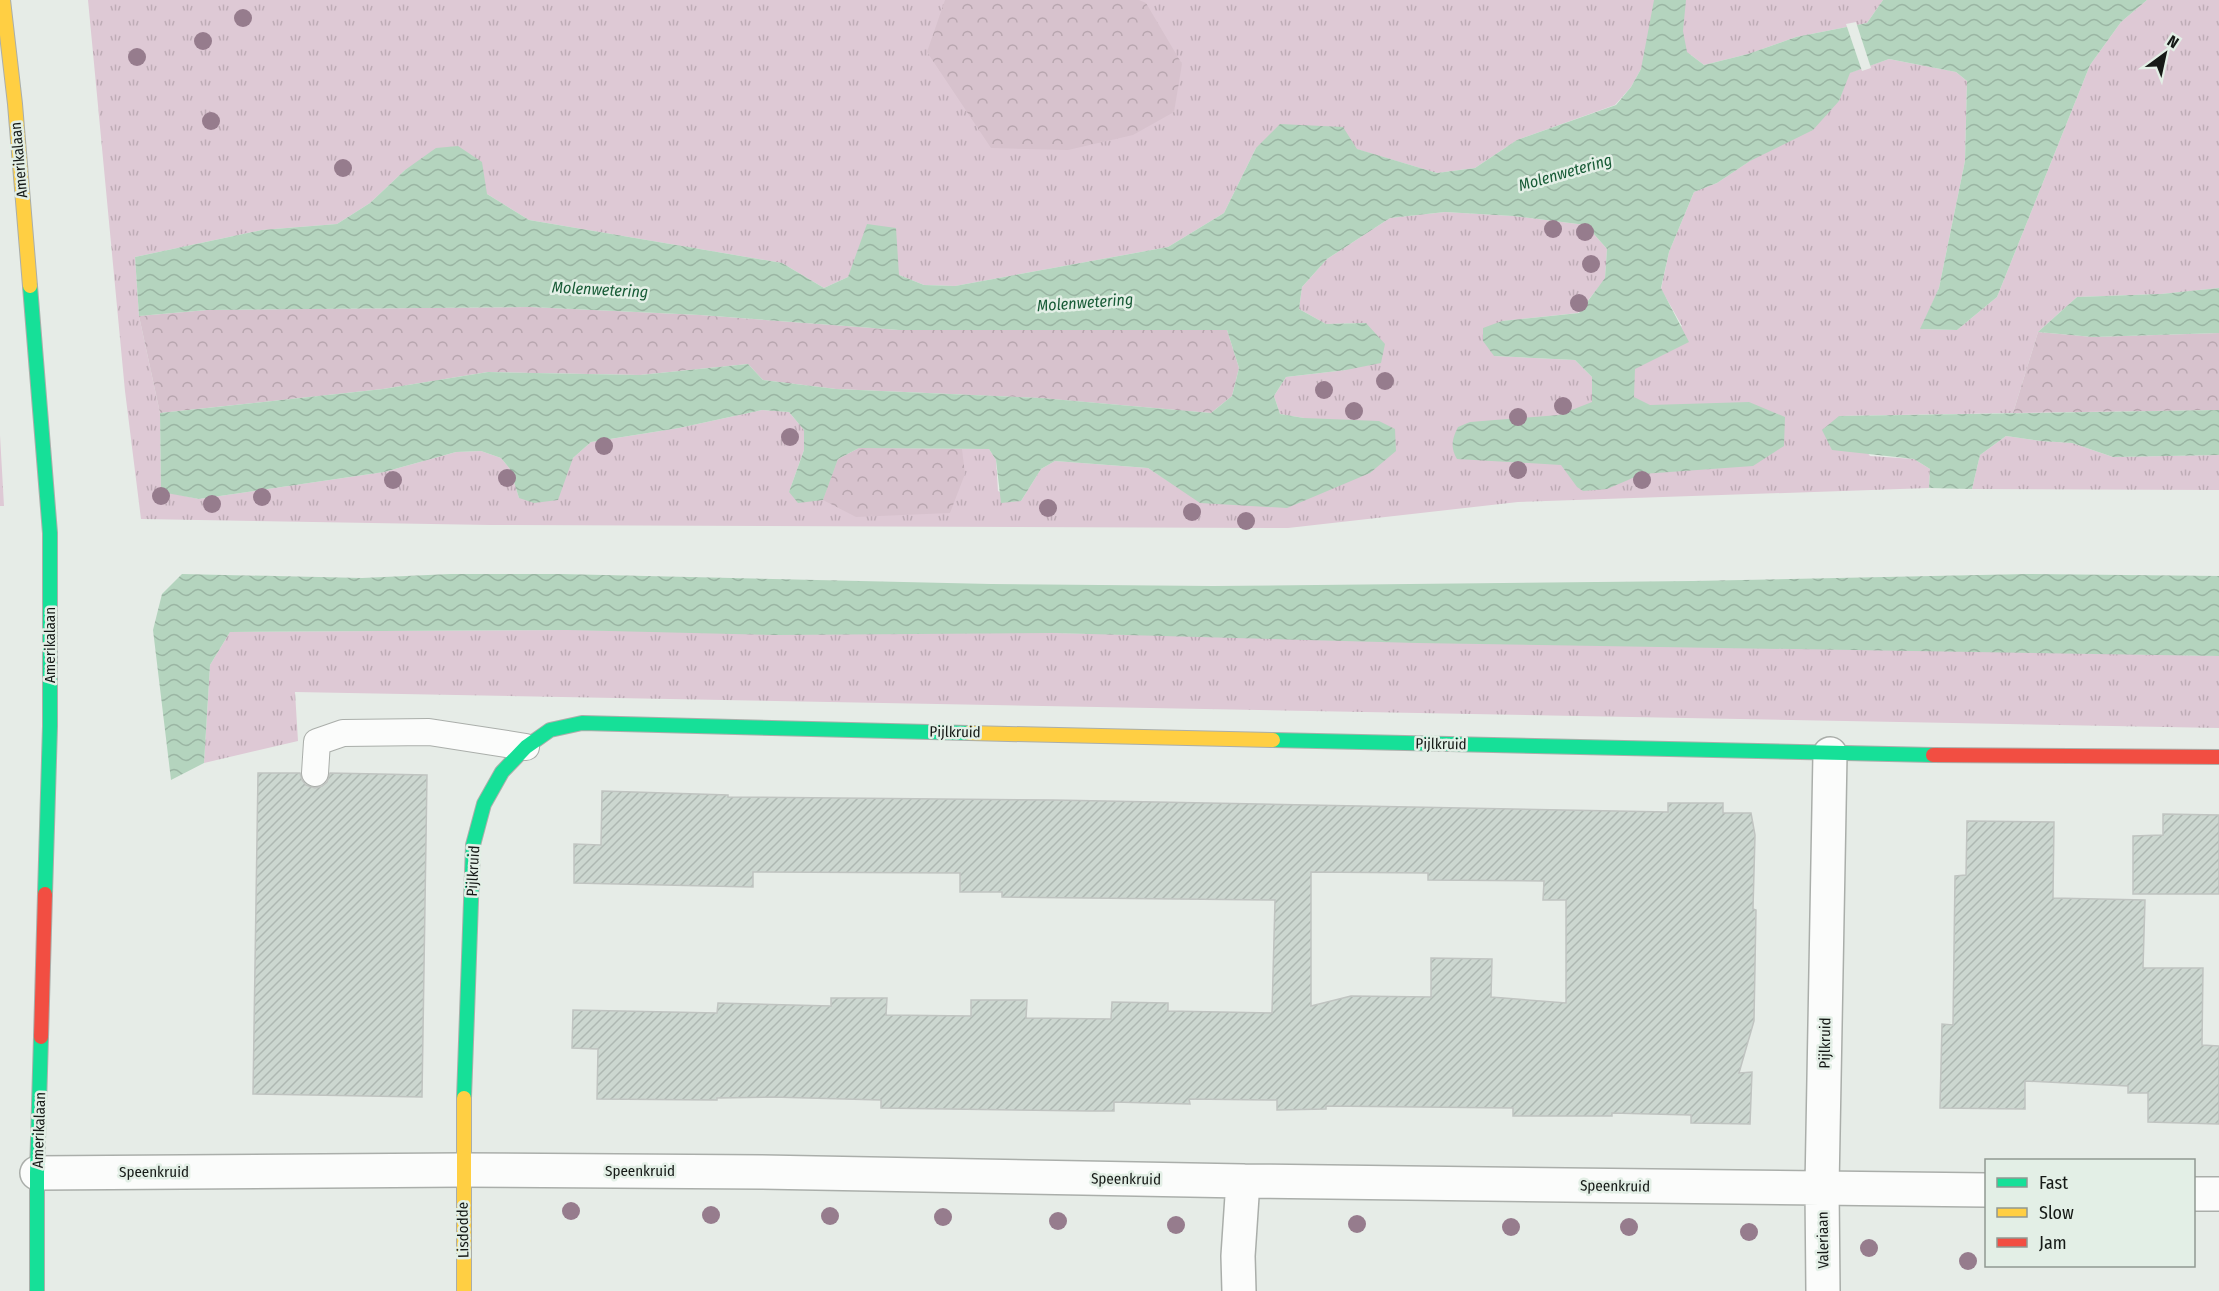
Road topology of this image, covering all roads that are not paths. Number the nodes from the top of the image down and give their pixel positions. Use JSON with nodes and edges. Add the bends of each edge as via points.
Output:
{"nodes":[{"id":1,"x":3,"y":0,"type":"edge"},
{"id":2,"x":526,"y":747,"type":"junction"},
{"id":3,"x":1830,"y":754,"type":"junction"},
{"id":4,"x":2219,"y":757,"type":"edge"},
{"id":5,"x":315,"y":773,"type":"dead end"},
{"id":6,"x":462,"y":1170,"type":"junction"},
{"id":7,"x":37,"y":1173,"type":"junction"},
{"id":8,"x":1243,"y":1181,"type":"junction"},
{"id":9,"x":1822,"y":1188,"type":"junction"},
{"id":10,"x":1985,"y":1190,"type":"edge"},
{"id":11,"x":2195,"y":1194,"type":"edge"},
{"id":12,"x":2219,"y":1194,"type":"edge"},
{"id":13,"x":37,"y":1291,"type":"edge"},
{"id":14,"x":464,"y":1291,"type":"edge"},
{"id":15,"x":1239,"y":1291,"type":"edge"},
{"id":16,"x":1823,"y":1291,"type":"edge"}],
"edges":[{"from":1,"to":7,"type":"street","name":"Amerikalaan","via":[[50,533],[50,726]]},
{"from":2,"to":3,"type":"street","name":"Pijlkruid","via":[[550,730],[582,723]]},
{"from":2,"to":5,"type":"lane","via":[[429,732],[343,733],[317,742]]},
{"from":2,"to":6,"type":"street","name":"Pijlkruid","via":[[502,772],[484,804],[473,845]]},
{"from":3,"to":4,"type":"street","name":"Pijlkruid"},
{"from":3,"to":9,"type":"street","name":"Pijlkruid"},
{"from":6,"to":7,"type":"street","name":"Speenkruid"},
{"from":6,"to":8,"type":"street","name":"Speenkruid"},
{"from":6,"to":14,"type":"street","name":"Lisdodde"},
{"from":7,"to":13,"type":"street","name":"Amerikalaan"},
{"from":8,"to":9,"type":"street","name":"Speenkruid"},
{"from":8,"to":15,"type":"street"},
{"from":9,"to":10,"type":"street","name":"Speenkruid"},
{"from":9,"to":16,"type":"street","name":"Valeriaan"},
{"from":11,"to":12,"type":"street"}]}
